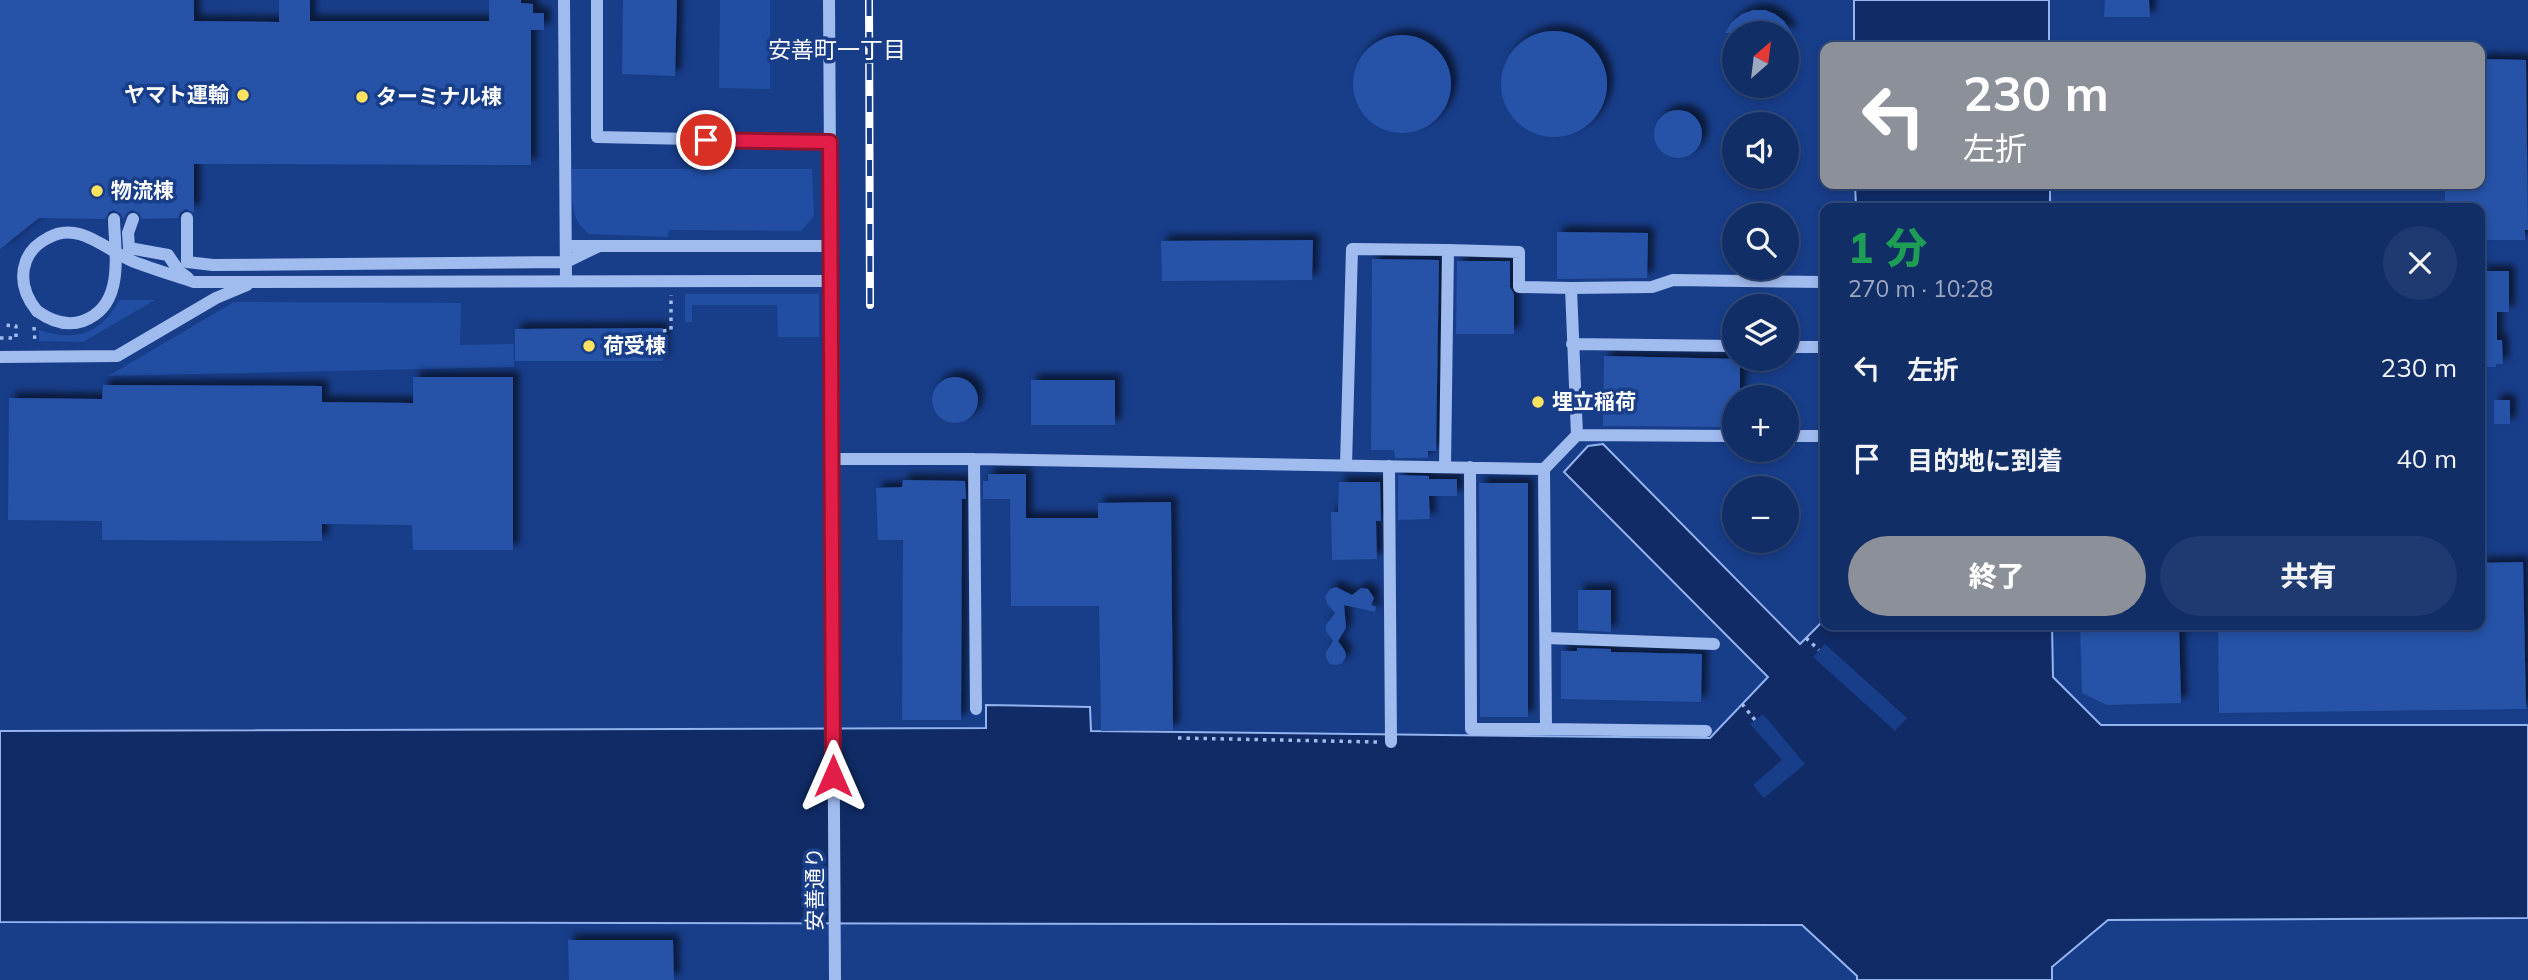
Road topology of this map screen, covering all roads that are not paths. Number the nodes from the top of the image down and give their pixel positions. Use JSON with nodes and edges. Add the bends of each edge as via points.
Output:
{"nodes":[{"id":1,"x":564,"y":0,"type":"edge"},
{"id":2,"x":597,"y":0,"type":"edge"},
{"id":3,"x":829,"y":0,"type":"edge"},
{"id":4,"x":830,"y":142,"type":"junction"},
{"id":5,"x":187,"y":218,"type":"dead end"},
{"id":6,"x":114,"y":219,"type":"dead end"},
{"id":7,"x":133,"y":219,"type":"dead end"},
{"id":8,"x":566,"y":246,"type":"junction"},
{"id":9,"x":599,"y":246,"type":"junction"},
{"id":10,"x":830,"y":246,"type":"junction"},
{"id":11,"x":1448,"y":250,"type":"junction"},
{"id":12,"x":566,"y":262,"type":"junction"},
{"id":13,"x":566,"y":281,"type":"junction"},
{"id":14,"x":830,"y":281,"type":"junction"},
{"id":15,"x":194,"y":282,"type":"junction"},
{"id":16,"x":253,"y":282,"type":"junction"},
{"id":17,"x":1820,"y":282,"type":"edge"},
{"id":18,"x":1571,"y":288,"type":"junction"},
{"id":19,"x":1572,"y":344,"type":"junction"},
{"id":20,"x":1722,"y":346,"type":"edge"},
{"id":21,"x":1799,"y":346,"type":"edge"},
{"id":22,"x":1820,"y":347,"type":"edge"},
{"id":23,"x":0,"y":357,"type":"edge"},
{"id":24,"x":1577,"y":435,"type":"junction"},
{"id":25,"x":1722,"y":436,"type":"edge"},
{"id":26,"x":1799,"y":436,"type":"edge"},
{"id":27,"x":1820,"y":436,"type":"edge"},
{"id":28,"x":831,"y":459,"type":"junction"},
{"id":29,"x":974,"y":459,"type":"junction"},
{"id":30,"x":1346,"y":465,"type":"junction"},
{"id":31,"x":1389,"y":466,"type":"junction"},
{"id":32,"x":1445,"y":467,"type":"junction"},
{"id":33,"x":1470,"y":467,"type":"junction"},
{"id":34,"x":1544,"y":469,"type":"junction"},
{"id":35,"x":1546,"y":638,"type":"junction"},
{"id":36,"x":1714,"y":644,"type":"dead end"},
{"id":37,"x":976,"y":709,"type":"dead end"},
{"id":38,"x":1546,"y":729,"type":"junction"},
{"id":39,"x":1706,"y":731,"type":"dead end"},
{"id":40,"x":1391,"y":742,"type":"road end"},
{"id":41,"x":835,"y":980,"type":"edge"}],
"edges":[{"from":1,"to":8,"type":"street"},
{"from":2,"to":4,"type":"street","via":[[597,137]]},
{"from":3,"to":4,"type":"street","name":"安善通り"},
{"from":4,"to":10,"type":"street","name":"安善通り"},
{"from":5,"to":12,"type":"street","via":[[187,262]]},
{"from":6,"to":15,"type":"street","bridge":true,"via":[[115,280],[104,308],[93,317],[71,323],[49,320],[37,311],[23,285],[23,269],[45,239],[67,232],[82,234],[131,260]]},
{"from":7,"to":15,"type":"street","via":[[129,248],[168,255]]},
{"from":8,"to":9,"type":"street"},
{"from":8,"to":12,"type":"street"},
{"from":9,"to":10,"type":"street"},
{"from":9,"to":12,"type":"street"},
{"from":10,"to":14,"type":"street","name":"安善通り"},
{"from":11,"to":18,"type":"street","via":[[1518,252],[1519,287]]},
{"from":11,"to":30,"type":"street","via":[[1352,249]]},
{"from":11,"to":32,"type":"street"},
{"from":12,"to":13,"type":"street"},
{"from":13,"to":14,"type":"street"},
{"from":13,"to":16,"type":"street"},
{"from":14,"to":28,"type":"street","name":"安善通り"},
{"from":15,"to":16,"type":"street"},
{"from":16,"to":23,"type":"street","via":[[216,298],[117,356]]},
{"from":17,"to":18,"type":"street","via":[[1673,279],[1652,287]]},
{"from":18,"to":19,"type":"street"},
{"from":19,"to":20,"type":"street"},
{"from":19,"to":24,"type":"street"},
{"from":21,"to":22,"type":"street"},
{"from":24,"to":25,"type":"street"},
{"from":24,"to":34,"type":"street"},
{"from":26,"to":27,"type":"street"},
{"from":28,"to":29,"type":"street"},
{"from":28,"to":41,"type":"street","name":"安善通り"},
{"from":29,"to":30,"type":"street"},
{"from":29,"to":37,"type":"street"},
{"from":30,"to":31,"type":"street"},
{"from":31,"to":32,"type":"street"},
{"from":31,"to":40,"type":"street"},
{"from":32,"to":33,"type":"street"},
{"from":33,"to":34,"type":"street"},
{"from":33,"to":38,"type":"street","via":[[1471,729]]},
{"from":34,"to":35,"type":"street"},
{"from":35,"to":36,"type":"street"},
{"from":35,"to":38,"type":"street"},
{"from":38,"to":39,"type":"street"}]}
